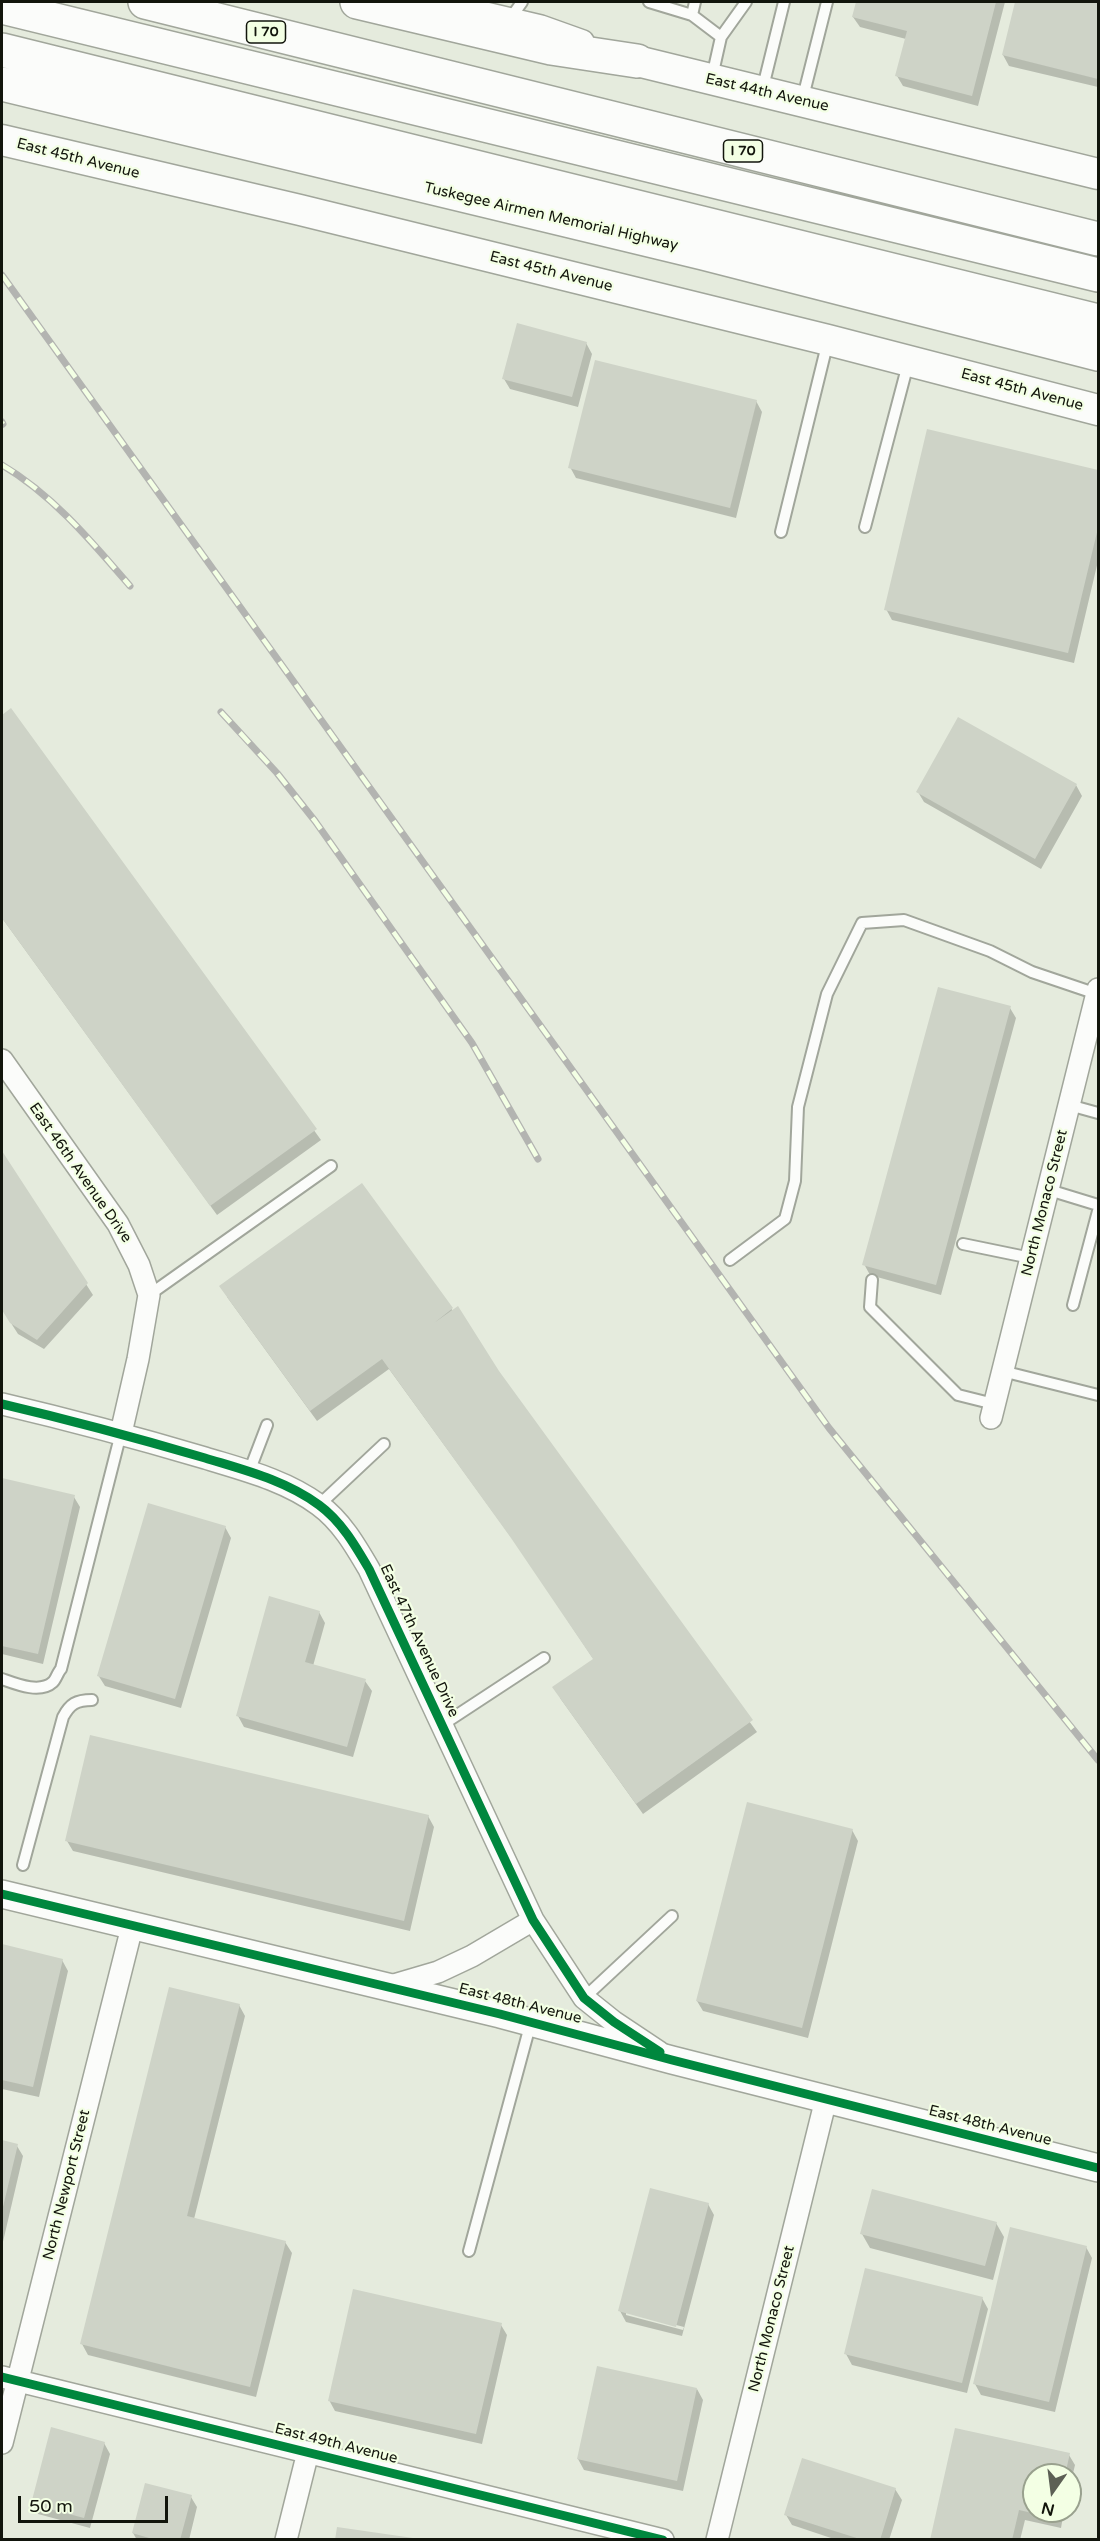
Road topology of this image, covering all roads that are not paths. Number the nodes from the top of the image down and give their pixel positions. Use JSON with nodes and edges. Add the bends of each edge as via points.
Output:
{"nodes":[{"id":1,"x":145,"y":2,"type":"edge"},
{"id":2,"x":216,"y":2,"type":"edge"},
{"id":3,"x":357,"y":2,"type":"edge"},
{"id":4,"x":439,"y":2,"type":"edge"},
{"id":5,"x":649,"y":2,"type":"edge"},
{"id":6,"x":695,"y":2,"type":"edge"},
{"id":7,"x":746,"y":2,"type":"edge"},
{"id":8,"x":784,"y":2,"type":"edge"},
{"id":9,"x":827,"y":2,"type":"edge"},
{"id":10,"x":2,"y":7,"type":"edge"},
{"id":11,"x":516,"y":10,"type":"edge"},
{"id":12,"x":692,"y":15,"type":"junction"},
{"id":13,"x":721,"y":37,"type":"junction"},
{"id":14,"x":2,"y":50,"type":"edge"},
{"id":15,"x":637,"y":61,"type":"junction"},
{"id":16,"x":387,"y":63,"type":"junction"},
{"id":17,"x":711,"y":80,"type":"junction"},
{"id":18,"x":2,"y":84,"type":"edge"},
{"id":19,"x":762,"y":92,"type":"junction"},
{"id":20,"x":802,"y":101,"type":"junction"},
{"id":21,"x":2,"y":140,"type":"edge"},
{"id":22,"x":1098,"y":174,"type":"edge"},
{"id":23,"x":1098,"y":239,"type":"edge"},
{"id":24,"x":1098,"y":275,"type":"edge"},
{"id":25,"x":1098,"y":321,"type":"edge"},
{"id":26,"x":828,"y":340,"type":"junction"},
{"id":27,"x":1098,"y":354,"type":"edge"},
{"id":28,"x":908,"y":361,"type":"junction"},
{"id":29,"x":1098,"y":410,"type":"edge"},
{"id":30,"x":865,"y":527,"type":"dead end"},
{"id":31,"x":781,"y":532,"type":"dead end"},
{"id":32,"x":1098,"y":991,"type":"edge"},
{"id":33,"x":2,"y":1060,"type":"edge"},
{"id":34,"x":1069,"y":1105,"type":"junction"},
{"id":35,"x":1098,"y":1113,"type":"edge"},
{"id":36,"x":331,"y":1166,"type":"dead end"},
{"id":37,"x":1049,"y":1190,"type":"junction"},
{"id":38,"x":1098,"y":1205,"type":"edge"},
{"id":39,"x":1098,"y":1211,"type":"edge"},
{"id":40,"x":963,"y":1244,"type":"dead end"},
{"id":41,"x":1031,"y":1258,"type":"junction"},
{"id":42,"x":730,"y":1260,"type":"dead end"},
{"id":43,"x":872,"y":1280,"type":"dead end"},
{"id":44,"x":149,"y":1295,"type":"junction"},
{"id":45,"x":1073,"y":1305,"type":"dead end"},
{"id":46,"x":1002,"y":1371,"type":"junction"},
{"id":47,"x":1098,"y":1395,"type":"edge"},
{"id":48,"x":2,"y":1404,"type":"edge"},
{"id":49,"x":992,"y":1411,"type":"joint"},
{"id":50,"x":267,"y":1425,"type":"dead end"},
{"id":51,"x":121,"y":1433,"type":"junction"},
{"id":52,"x":384,"y":1444,"type":"dead end"},
{"id":53,"x":249,"y":1472,"type":"junction"},
{"id":54,"x":319,"y":1505,"type":"junction"},
{"id":55,"x":544,"y":1658,"type":"dead end"},
{"id":56,"x":2,"y":1679,"type":"edge"},
{"id":57,"x":92,"y":1700,"type":"dead end"},
{"id":58,"x":442,"y":1725,"type":"junction"},
{"id":59,"x":23,"y":1865,"type":"dead end"},
{"id":60,"x":2,"y":1894,"type":"edge"},
{"id":61,"x":672,"y":1916,"type":"dead end"},
{"id":62,"x":533,"y":1920,"type":"junction"},
{"id":63,"x":132,"y":1927,"type":"junction"},
{"id":64,"x":387,"y":1987,"type":"junction"},
{"id":65,"x":584,"y":1998,"type":"junction"},
{"id":66,"x":531,"y":2022,"type":"junction"},
{"id":67,"x":672,"y":2060,"type":"junction"},
{"id":68,"x":826,"y":2099,"type":"junction"},
{"id":69,"x":1098,"y":2169,"type":"edge"},
{"id":70,"x":469,"y":2251,"type":"dead end"},
{"id":71,"x":9,"y":2379,"type":"edge"},
{"id":72,"x":2,"y":2443,"type":"edge"},
{"id":73,"x":308,"y":2452,"type":"junction"},
{"id":74,"x":286,"y":2540,"type":"edge"},
{"id":75,"x":663,"y":2540,"type":"edge"},
{"id":76,"x":717,"y":2540,"type":"edge"}],
"edges":[{"from":1,"to":16,"type":"highway","number":"I 70"},
{"from":2,"to":16,"type":"highway"},
{"from":3,"to":15,"type":"highway","via":[[551,48]]},
{"from":4,"to":11,"type":"street","name":"East 44th Avenue"},
{"from":5,"to":12,"type":"lane"},
{"from":6,"to":12,"type":"lane"},
{"from":7,"to":13,"type":"lane"},
{"from":8,"to":19,"type":"lane"},
{"from":9,"to":20,"type":"lane"},
{"from":10,"to":24,"type":"highway"},
{"from":11,"to":15,"type":"street","name":"East 44th Avenue","via":[[541,26]]},
{"from":12,"to":13,"type":"lane"},
{"from":13,"to":17,"type":"lane"},
{"from":14,"to":25,"type":"highway"},
{"from":15,"to":17,"type":"main road","name":"East 44th Avenue"},
{"from":16,"to":23,"type":"highway","number":"I 70"},
{"from":17,"to":19,"type":"main road","name":"East 44th Avenue"},
{"from":18,"to":27,"type":"highway","name":"Tuskegee Airmen Memorial Highway","via":[[703,253]]},
{"from":19,"to":20,"type":"main road","name":"East 44th Avenue"},
{"from":20,"to":22,"type":"main road","name":"East 44th Avenue"},
{"from":21,"to":26,"type":"main road","name":"East 45th Avenue"},
{"from":26,"to":28,"type":"main road","name":"East 45th Avenue"},
{"from":26,"to":31,"type":"lane"},
{"from":28,"to":29,"type":"main road","name":"East 45th Avenue"},
{"from":28,"to":30,"type":"lane"},
{"from":32,"to":34,"type":"street","name":"North Monaco Street"},
{"from":32,"to":42,"type":"lane","via":[[1032,972],[990,951],[904,920],[862,923],[824,1005],[798,1107],[795,1181],[785,1219]]},
{"from":33,"to":44,"type":"street","name":"East 46th Avenue Drive","via":[[118,1224],[139,1264]]},
{"from":34,"to":35,"type":"lane"},
{"from":34,"to":37,"type":"street","name":"North Monaco Street"},
{"from":36,"to":44,"type":"lane"},
{"from":37,"to":38,"type":"lane"},
{"from":37,"to":41,"type":"street","name":"North Monaco Street"},
{"from":39,"to":45,"type":"lane"},
{"from":40,"to":41,"type":"lane"},
{"from":41,"to":46,"type":"street","name":"North Monaco Street"},
{"from":43,"to":49,"type":"lane","via":[[870,1307],[958,1395]]},
{"from":44,"to":51,"type":"street","name":"East 46th Avenue Drive"},
{"from":46,"to":47,"type":"lane"},
{"from":46,"to":49,"type":"street","name":"North Monaco Street"},
{"from":48,"to":51,"type":"street","name":"East 47th Avenue Drive"},
{"from":50,"to":53,"type":"lane"},
{"from":51,"to":53,"type":"street","name":"East 47th Avenue Drive"},
{"from":51,"to":56,"type":"lane","via":[[61,1669],[53,1682],[41,1687]]},
{"from":52,"to":54,"type":"lane"},
{"from":53,"to":54,"type":"street","name":"East 47th Avenue Drive","via":[[271,1479]]},
{"from":54,"to":58,"type":"street","name":"East 47th Avenue Drive","via":[[351,1538],[369,1569]]},
{"from":55,"to":58,"type":"lane"},
{"from":57,"to":59,"type":"lane","via":[[80,1700],[69,1706],[63,1717]]},
{"from":58,"to":62,"type":"street","name":"East 47th Avenue Drive"},
{"from":60,"to":63,"type":"street","name":"East 48th Avenue"},
{"from":61,"to":65,"type":"lane"},
{"from":62,"to":64,"type":"street","via":[[438,1972]]},
{"from":62,"to":65,"type":"street","name":"East 47th Avenue Drive"},
{"from":63,"to":64,"type":"street","name":"East 48th Avenue"},
{"from":63,"to":71,"type":"street","name":"North Newport Street"},
{"from":64,"to":66,"type":"street","name":"East 48th Avenue"},
{"from":65,"to":67,"type":"street","name":"East 47th Avenue Drive"},
{"from":66,"to":67,"type":"street","name":"East 48th Avenue"},
{"from":66,"to":70,"type":"lane"},
{"from":67,"to":68,"type":"street","name":"East 48th Avenue"},
{"from":68,"to":69,"type":"street","name":"East 48th Avenue"},
{"from":68,"to":76,"type":"street","name":"North Monaco Street"},
{"from":71,"to":72,"type":"street","name":"North Newport Street"},
{"from":71,"to":73,"type":"street","name":"East 49th Avenue"},
{"from":73,"to":74,"type":"street"},
{"from":73,"to":75,"type":"street","name":"East 49th Avenue"}]}
